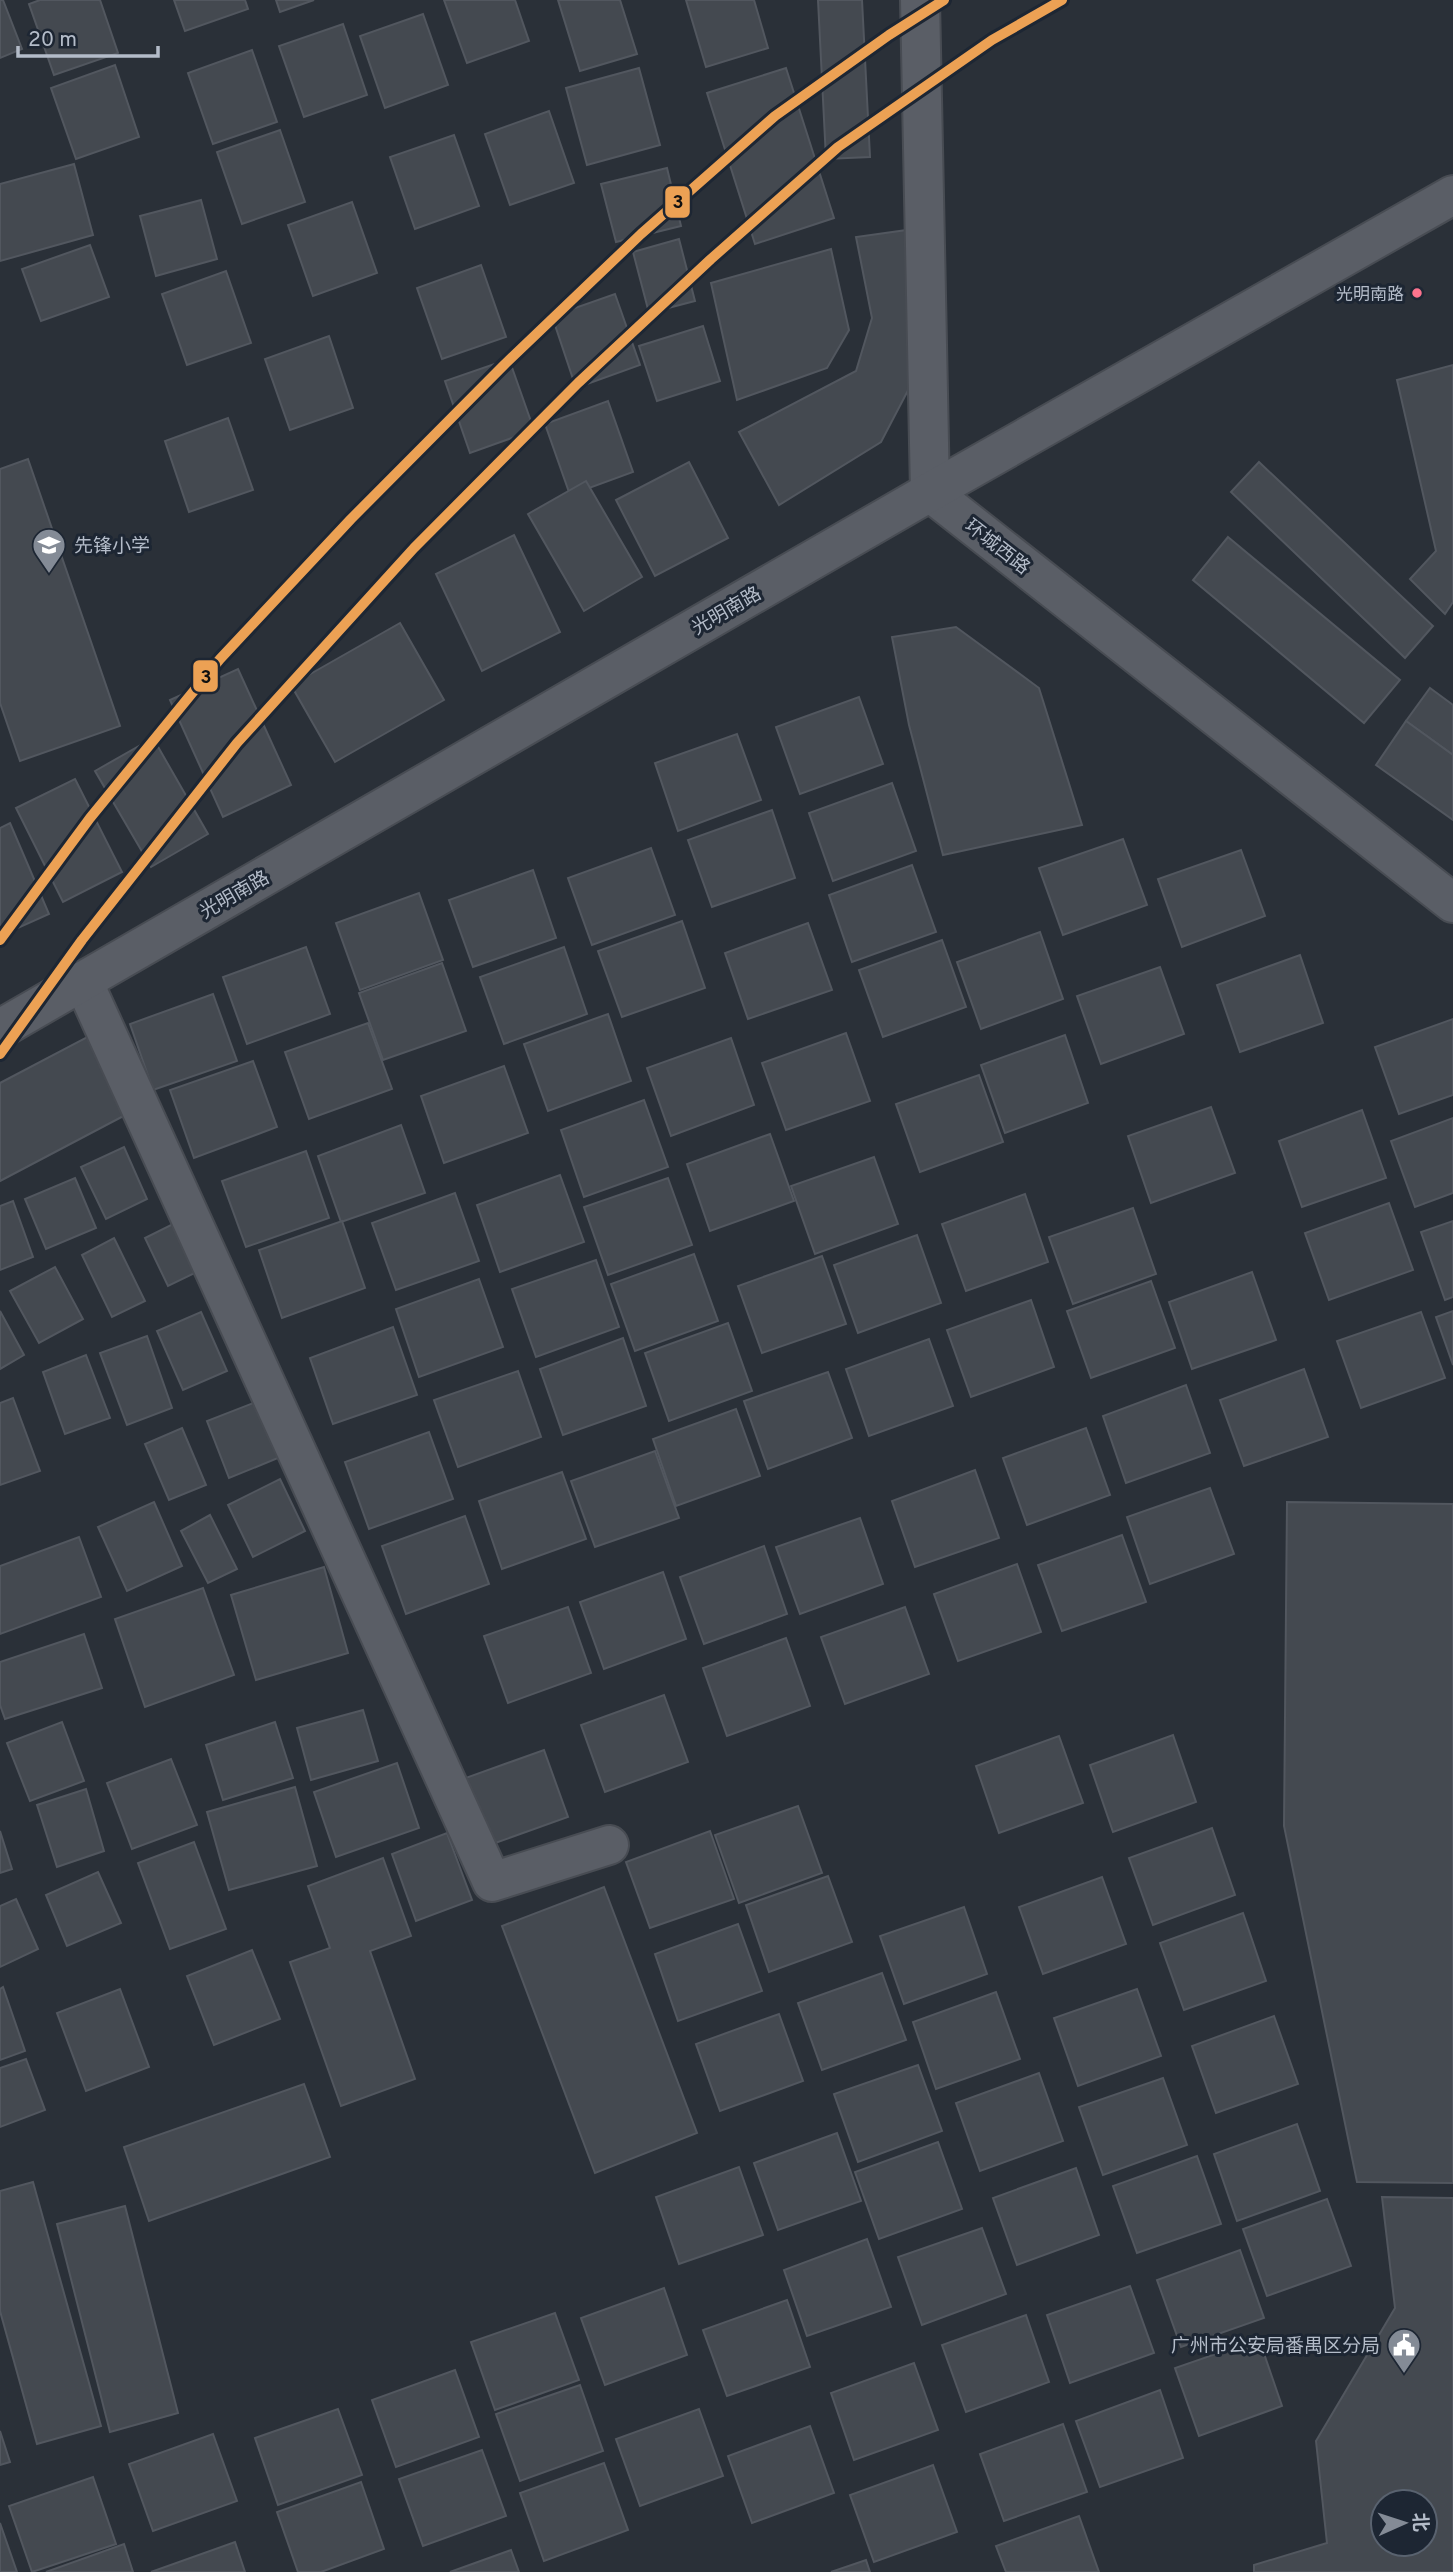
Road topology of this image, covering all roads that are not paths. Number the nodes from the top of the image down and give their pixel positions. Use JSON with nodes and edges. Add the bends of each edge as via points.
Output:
{"nodes":[{"id":1,"x":920,"y":0,"type":"edge"},
{"id":2,"x":1453,"y":195,"type":"edge"},
{"id":3,"x":930,"y":492,"type":"junction"},
{"id":4,"x":1453,"y":903,"type":"edge"},
{"id":5,"x":83,"y":981,"type":"junction"},
{"id":6,"x":0,"y":1029,"type":"edge"},
{"id":7,"x":609,"y":1845,"type":"dead end"}],
"edges":[{"from":1,"to":3,"type":"street"},
{"from":2,"to":3,"type":"street","name":"光明南路"},
{"from":3,"to":4,"type":"street","name":"环城西路"},
{"from":3,"to":5,"type":"street","name":"光明南路"},
{"from":5,"to":6,"type":"street","name":"光明南路"},
{"from":5,"to":7,"type":"street","via":[[492,1882]]}]}
